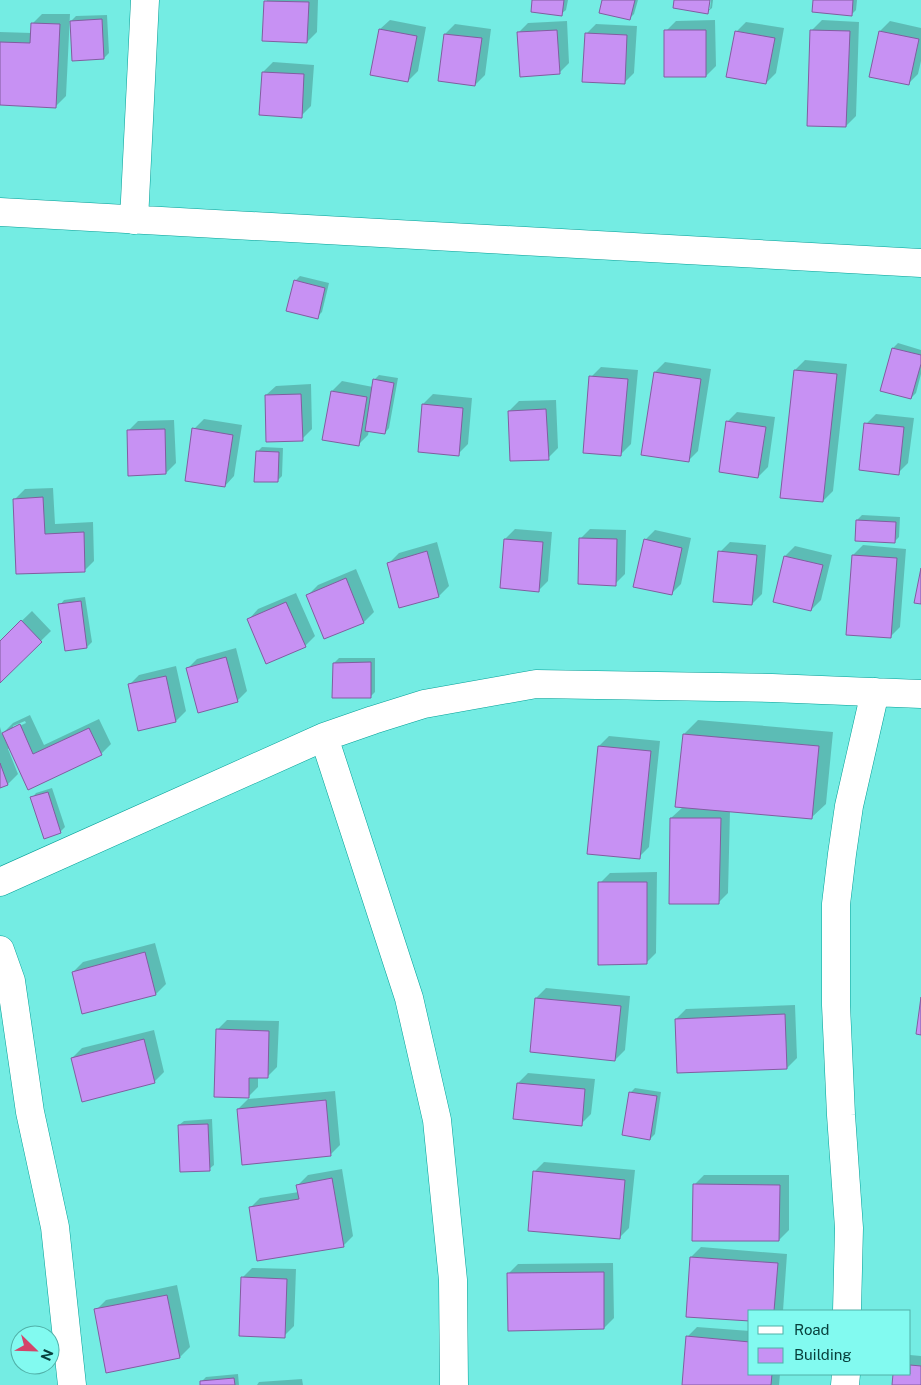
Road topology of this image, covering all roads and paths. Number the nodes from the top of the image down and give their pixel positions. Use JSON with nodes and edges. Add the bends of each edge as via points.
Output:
{"nodes":[{"id":1,"x":145,"y":0,"type":"edge"},
{"id":2,"x":0,"y":212,"type":"edge"},
{"id":3,"x":134,"y":220,"type":"junction"},
{"id":4,"x":921,"y":263,"type":"edge"},
{"id":5,"x":875,"y":692,"type":"junction"},
{"id":6,"x":921,"y":694,"type":"edge"},
{"id":7,"x":324,"y":737,"type":"junction"},
{"id":8,"x":0,"y":882,"type":"edge"},
{"id":9,"x":0,"y":950,"type":"edge"},
{"id":10,"x":847,"y":1310,"type":"edge"},
{"id":11,"x":72,"y":1385,"type":"edge"},
{"id":12,"x":454,"y":1385,"type":"edge"}],
"edges":[{"from":1,"to":3,"type":"street"},
{"from":2,"to":3,"type":"street"},
{"from":3,"to":4,"type":"street"},
{"from":5,"to":6,"type":"street"},
{"from":5,"to":7,"type":"street","via":[[536,684],[424,704]]},
{"from":5,"to":10,"type":"street","via":[[850,806],[836,904],[836,1015],[849,1228]]},
{"from":7,"to":8,"type":"street"},
{"from":7,"to":12,"type":"street","via":[[409,998],[437,1120],[453,1280]]},
{"from":9,"to":11,"type":"street","via":[[11,981],[30,1112],[55,1227]]}]}
